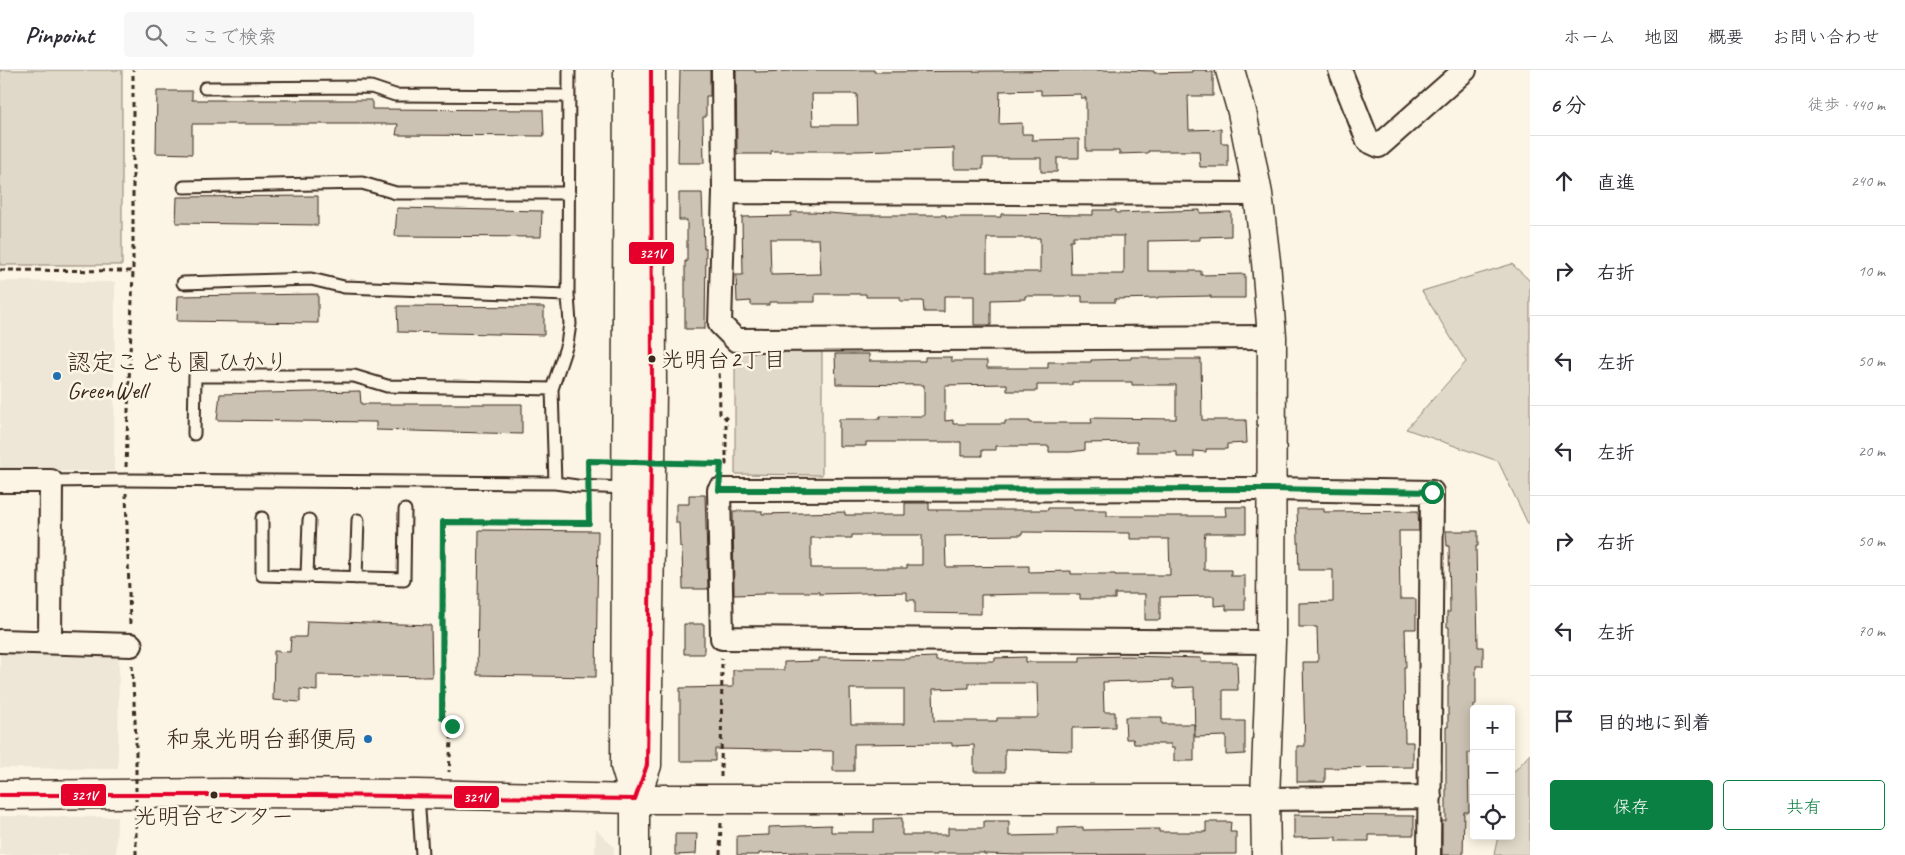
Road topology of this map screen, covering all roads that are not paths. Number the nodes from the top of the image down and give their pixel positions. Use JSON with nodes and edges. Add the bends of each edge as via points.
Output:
{"nodes":[{"id":1,"x":569,"y":70,"type":"edge"},
{"id":2,"x":628,"y":70,"type":"edge"},
{"id":3,"x":651,"y":70,"type":"edge"},
{"id":4,"x":723,"y":70,"type":"edge"},
{"id":5,"x":1230,"y":70,"type":"edge"},
{"id":6,"x":1340,"y":70,"type":"edge"},
{"id":7,"x":1465,"y":70,"type":"edge"},
{"id":8,"x":205,"y":88,"type":"dead end"},
{"id":9,"x":569,"y":96,"type":"junction"},
{"id":10,"x":184,"y":187,"type":"dead end"},
{"id":11,"x":724,"y":192,"type":"junction"},
{"id":12,"x":568,"y":193,"type":"junction"},
{"id":13,"x":1258,"y":194,"type":"junction"},
{"id":14,"x":183,"y":283,"type":"dead end"},
{"id":15,"x":568,"y":295,"type":"junction"},
{"id":16,"x":1272,"y":337,"type":"junction"},
{"id":17,"x":552,"y":389,"type":"junction"},
{"id":18,"x":194,"y":434,"type":"dead end"},
{"id":19,"x":0,"y":481,"type":"edge"},
{"id":20,"x":51,"y":481,"type":"junction"},
{"id":21,"x":555,"y":483,"type":"junction"},
{"id":22,"x":626,"y":488,"type":"junction"},
{"id":23,"x":1272,"y":489,"type":"junction"},
{"id":24,"x":406,"y":510,"type":"dead end"},
{"id":25,"x":262,"y":518,"type":"dead end"},
{"id":26,"x":309,"y":520,"type":"dead end"},
{"id":27,"x":358,"y":520,"type":"dead end"},
{"id":28,"x":307,"y":576,"type":"junction"},
{"id":29,"x":356,"y":578,"type":"junction"},
{"id":30,"x":0,"y":641,"type":"edge"},
{"id":31,"x":50,"y":642,"type":"junction"},
{"id":32,"x":1271,"y":642,"type":"junction"},
{"id":33,"x":131,"y":645,"type":"road end"},
{"id":34,"x":418,"y":794,"type":"junction"},
{"id":35,"x":0,"y":795,"type":"edge"},
{"id":36,"x":1430,"y":797,"type":"junction"},
{"id":37,"x":636,"y":799,"type":"junction"},
{"id":38,"x":1265,"y":799,"type":"junction"},
{"id":39,"x":422,"y":855,"type":"edge"},
{"id":40,"x":636,"y":855,"type":"edge"},
{"id":41,"x":1266,"y":855,"type":"edge"},
{"id":42,"x":1429,"y":855,"type":"edge"}],
"edges":[{"from":1,"to":9,"type":"lane"},
{"from":2,"to":22,"type":"street"},
{"from":3,"to":37,"type":"street","via":[[652,390],[647,766]]},
{"from":4,"to":11,"type":"street"},
{"from":5,"to":13,"type":"street"},
{"from":6,"to":7,"type":"street","via":[[1368,141],[1380,146]]},
{"from":8,"to":9,"type":"lane","via":[[372,87],[395,95]]},
{"from":9,"to":12,"type":"lane"},
{"from":10,"to":12,"type":"lane","via":[[362,183],[396,193]]},
{"from":11,"to":13,"type":"street"},
{"from":11,"to":16,"type":"street","via":[[720,324],[736,340]]},
{"from":12,"to":15,"type":"lane"},
{"from":13,"to":16,"type":"street"},
{"from":14,"to":15,"type":"lane","via":[[311,279],[344,287]]},
{"from":15,"to":17,"type":"lane","via":[[570,324],[567,344]]},
{"from":16,"to":23,"type":"street"},
{"from":17,"to":18,"type":"lane","via":[[387,386],[354,376],[195,376]]},
{"from":17,"to":21,"type":"lane"},
{"from":19,"to":20,"type":"street"},
{"from":20,"to":21,"type":"lane"},
{"from":20,"to":31,"type":"street"},
{"from":21,"to":22,"type":"lane"},
{"from":22,"to":37,"type":"street","via":[[625,766]]},
{"from":23,"to":32,"type":"street"},
{"from":23,"to":32,"type":"street","via":[[719,490],[722,638]]},
{"from":23,"to":36,"type":"street","via":[[1432,492]]},
{"from":24,"to":29,"type":"lane","via":[[404,579]]},
{"from":25,"to":28,"type":"lane","via":[[262,575]]},
{"from":26,"to":28,"type":"lane"},
{"from":27,"to":29,"type":"lane"},
{"from":28,"to":29,"type":"lane"},
{"from":30,"to":31,"type":"street"},
{"from":31,"to":33,"type":"street"},
{"from":32,"to":38,"type":"street"},
{"from":34,"to":35,"type":"street"},
{"from":34,"to":37,"type":"street"},
{"from":34,"to":39,"type":"lane"},
{"from":36,"to":38,"type":"street"},
{"from":36,"to":42,"type":"street"},
{"from":37,"to":38,"type":"street"},
{"from":37,"to":40,"type":"street"},
{"from":38,"to":41,"type":"street"}]}
